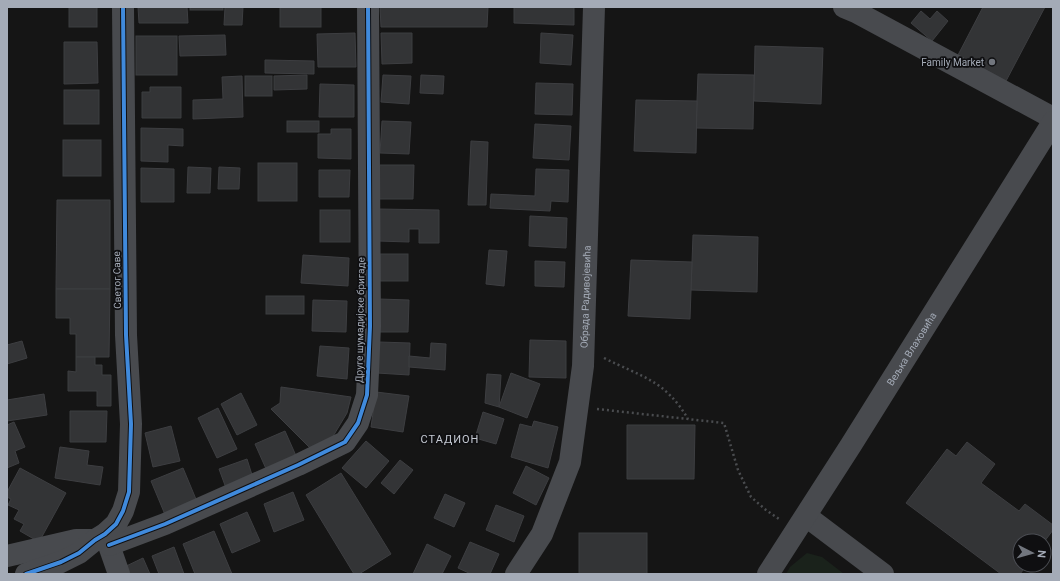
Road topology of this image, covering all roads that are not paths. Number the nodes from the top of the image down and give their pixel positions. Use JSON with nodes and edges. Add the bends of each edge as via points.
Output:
{"nodes":[{"id":1,"x":123,"y":7,"type":"edge"},
{"id":2,"x":368,"y":7,"type":"edge"},
{"id":3,"x":594,"y":7,"type":"edge"},
{"id":4,"x":844,"y":7,"type":"edge"},
{"id":5,"x":1053,"y":118,"type":"edge"},
{"id":6,"x":1053,"y":122,"type":"edge"},
{"id":7,"x":800,"y":524,"type":"junction"},
{"id":8,"x":103,"y":540,"type":"junction"},
{"id":9,"x":7,"y":556,"type":"edge"},
{"id":10,"x":26,"y":574,"type":"edge"},
{"id":11,"x":119,"y":574,"type":"edge"},
{"id":12,"x":516,"y":574,"type":"edge"},
{"id":13,"x":768,"y":574,"type":"edge"},
{"id":14,"x":883,"y":574,"type":"edge"}],
"edges":[{"from":1,"to":8,"type":"street","name":"Светог Саве","via":[[126,336],[131,424],[130,467],[123,511]]},
{"from":2,"to":8,"type":"street","name":"Друге шумадијске бригаде","via":[[370,326],[367,395],[358,423],[345,442],[298,465],[165,524]]},
{"from":3,"to":12,"type":"street","name":"Обрада Радивојевића","via":[[583,366],[570,462],[542,534]]},
{"from":4,"to":5,"type":"street"},
{"from":6,"to":7,"type":"street","name":"Вељка Влаховића"},
{"from":7,"to":13,"type":"street","name":"Вељка Влаховића"},
{"from":7,"to":14,"type":"street"},
{"from":8,"to":9,"type":"street","name":"Друге шумадијске бригаде","via":[[76,540]]},
{"from":8,"to":10,"type":"street","name":"Друге шумадијске бригаде","via":[[61,562]]},
{"from":8,"to":11,"type":"street"}]}
